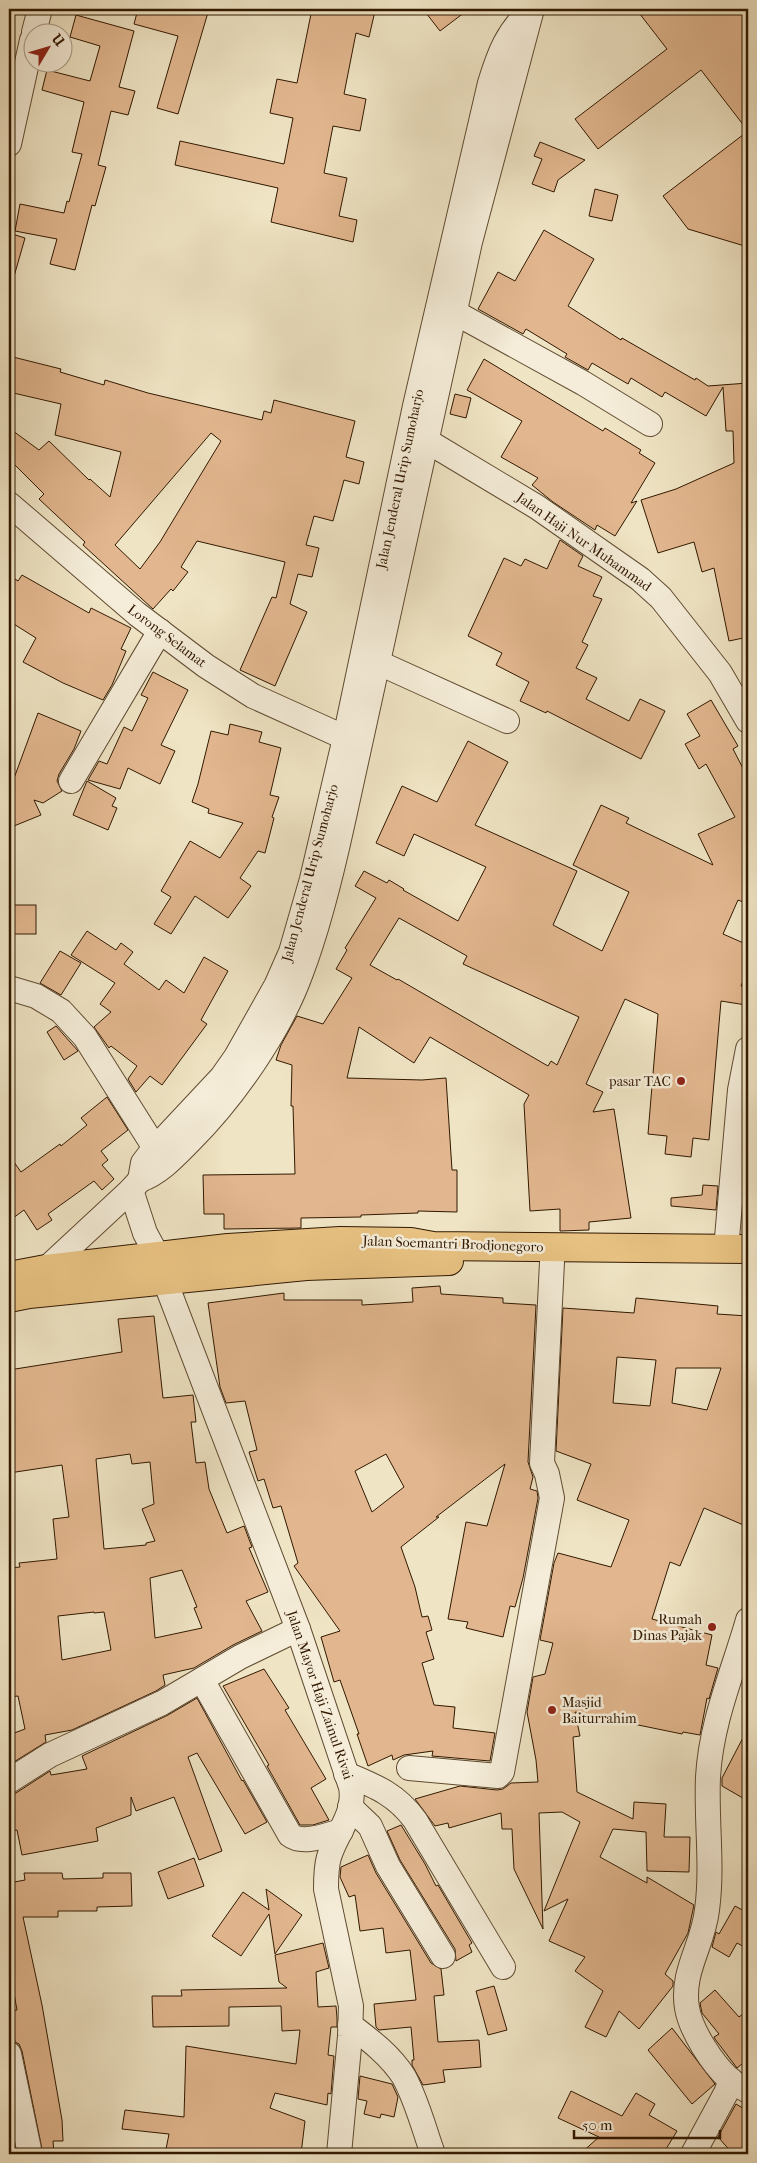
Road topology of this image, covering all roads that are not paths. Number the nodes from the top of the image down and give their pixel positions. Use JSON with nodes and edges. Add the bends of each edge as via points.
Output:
{"nodes":[{"id":1,"x":40,"y":9,"type":"edge"},
{"id":2,"x":532,"y":9,"type":"edge"},
{"id":3,"x":37,"y":22,"type":"edge"},
{"id":4,"x":25,"y":72,"type":"edge"},
{"id":5,"x":9,"y":144,"type":"edge"},
{"id":6,"x":447,"y":307,"type":"junction"},
{"id":7,"x":650,"y":424,"type":"dead end"},
{"id":8,"x":418,"y":437,"type":"junction"},
{"id":9,"x":9,"y":504,"type":"edge"},
{"id":10,"x":160,"y":631,"type":"junction"},
{"id":11,"x":379,"y":663,"type":"junction"},
{"id":12,"x":507,"y":721,"type":"dead end"},
{"id":13,"x":748,"y":721,"type":"edge"},
{"id":14,"x":353,"y":741,"type":"junction"},
{"id":15,"x":71,"y":781,"type":"dead end"},
{"id":16,"x":9,"y":988,"type":"edge"},
{"id":17,"x":748,"y":1049,"type":"edge"},
{"id":18,"x":155,"y":1148,"type":"junction"},
{"id":19,"x":136,"y":1185,"type":"junction"},
{"id":20,"x":729,"y":1254,"type":"edge"},
{"id":21,"x":552,"y":1262,"type":"junction"},
{"id":22,"x":46,"y":1269,"type":"junction"},
{"id":23,"x":161,"y":1269,"type":"junction"},
{"id":24,"x":9,"y":1276,"type":"edge"},
{"id":25,"x":19,"y":1296,"type":"edge"},
{"id":26,"x":298,"y":1629,"type":"junction"},
{"id":27,"x":747,"y":1632,"type":"edge"},
{"id":28,"x":202,"y":1680,"type":"junction"},
{"id":29,"x":409,"y":1768,"type":"dead end"},
{"id":30,"x":346,"y":1774,"type":"junction"},
{"id":31,"x":9,"y":1781,"type":"edge"},
{"id":32,"x":350,"y":1807,"type":"junction"},
{"id":33,"x":341,"y":1831,"type":"junction"},
{"id":34,"x":443,"y":1956,"type":"dead end"},
{"id":35,"x":502,"y":1968,"type":"dead end"},
{"id":36,"x":350,"y":2026,"type":"junction"},
{"id":37,"x":9,"y":2054,"type":"edge"},
{"id":38,"x":739,"y":2086,"type":"edge"},
{"id":39,"x":30,"y":2154,"type":"edge"},
{"id":40,"x":339,"y":2154,"type":"edge"},
{"id":41,"x":433,"y":2154,"type":"edge"},
{"id":42,"x":693,"y":2154,"type":"edge"}],
"edges":[{"from":1,"to":3,"type":"street"},
{"from":2,"to":6,"type":"street","name":"Jalan Jenderal Urip Sumoharjo","via":[[511,31],[498,54]]},
{"from":4,"to":5,"type":"street"},
{"from":6,"to":7,"type":"street"},
{"from":6,"to":8,"type":"street","name":"Jalan Jenderal Urip Sumoharjo"},
{"from":8,"to":11,"type":"street","name":"Jalan Jenderal Urip Sumoharjo"},
{"from":8,"to":13,"type":"street","name":"Jalan Haji Nur Muhammad","via":[[537,507],[661,598],[720,673]]},
{"from":8,"to":14,"type":"street","name":"Jalan Jenderal Urip Sumoharjo"},
{"from":9,"to":10,"type":"street","name":"Lorong Selamat"},
{"from":10,"to":14,"type":"street","name":"Lorong Selamat","via":[[253,696]]},
{"from":10,"to":15,"type":"street"},
{"from":11,"to":12,"type":"street"},
{"from":11,"to":14,"type":"street","name":"Jalan Jenderal Urip Sumoharjo"},
{"from":14,"to":18,"type":"street","name":"Jalan Jenderal Urip Sumoharjo","via":[[285,968],[257,1022],[222,1077]]},
{"from":14,"to":19,"type":"street","name":"Jalan Jenderal Urip Sumoharjo","via":[[329,884],[307,958],[292,995],[254,1062],[226,1101],[161,1169]]},
{"from":16,"to":18,"type":"street","via":[[36,996],[61,1011],[86,1037]]},
{"from":17,"to":20,"type":"street","via":[[740,1090]]},
{"from":18,"to":19,"type":"street","name":"Jalan Jenderal Urip Sumoharjo","via":[[143,1163]]},
{"from":19,"to":22,"type":"street"},
{"from":19,"to":23,"type":"street","name":"Jalan Mayor Haji Zainul Rivai","via":[[145,1233]]},
{"from":20,"to":21,"type":"main road","name":"Jalan Soemantri Brodjonegoro"},
{"from":20,"to":23,"type":"main road","name":"Jalan Soemantri Brodjonegoro","via":[[340,1241],[228,1248]]},
{"from":21,"to":23,"type":"main road","name":"Jalan Soemantri Brodjonegoro"},
{"from":21,"to":29,"type":"street","via":[[542,1463],[552,1498],[502,1772],[498,1776]]},
{"from":22,"to":23,"type":"main road"},
{"from":22,"to":24,"type":"main road"},
{"from":22,"to":25,"type":"street"},
{"from":23,"to":25,"type":"main road"},
{"from":23,"to":26,"type":"street","name":"Jalan Mayor Haji Zainul Rivai"},
{"from":26,"to":28,"type":"street"},
{"from":26,"to":30,"type":"street","name":"Jalan Mayor Haji Zainul Rivai"},
{"from":27,"to":38,"type":"street","via":[[722,1699],[712,1747],[708,1777],[708,1904],[703,1935],[689,1968],[685,1991],[691,2022],[721,2070]]},
{"from":28,"to":31,"type":"street","via":[[162,1703],[50,1755]]},
{"from":28,"to":33,"type":"street","via":[[290,1835],[306,1839]]},
{"from":30,"to":32,"type":"street","name":"Jalan Mayor Haji Zainul Rivai","via":[[352,1794]]},
{"from":30,"to":35,"type":"street","via":[[382,1790],[406,1807]]},
{"from":32,"to":33,"type":"street","name":"Jalan Mayor Haji Zainul Rivai"},
{"from":32,"to":34,"type":"street","via":[[370,1826],[388,1866]]},
{"from":33,"to":36,"type":"street","name":"Jalan Mayor Haji Zainul Rivai","via":[[328,1858],[326,1889],[351,2006]]},
{"from":36,"to":40,"type":"street","name":"Jalan Mayor Haji Zainul Rivai"},
{"from":36,"to":41,"type":"street","via":[[378,2047],[403,2076]]},
{"from":37,"to":39,"type":"street"},
{"from":38,"to":42,"type":"street","via":[[726,2093]]}]}
